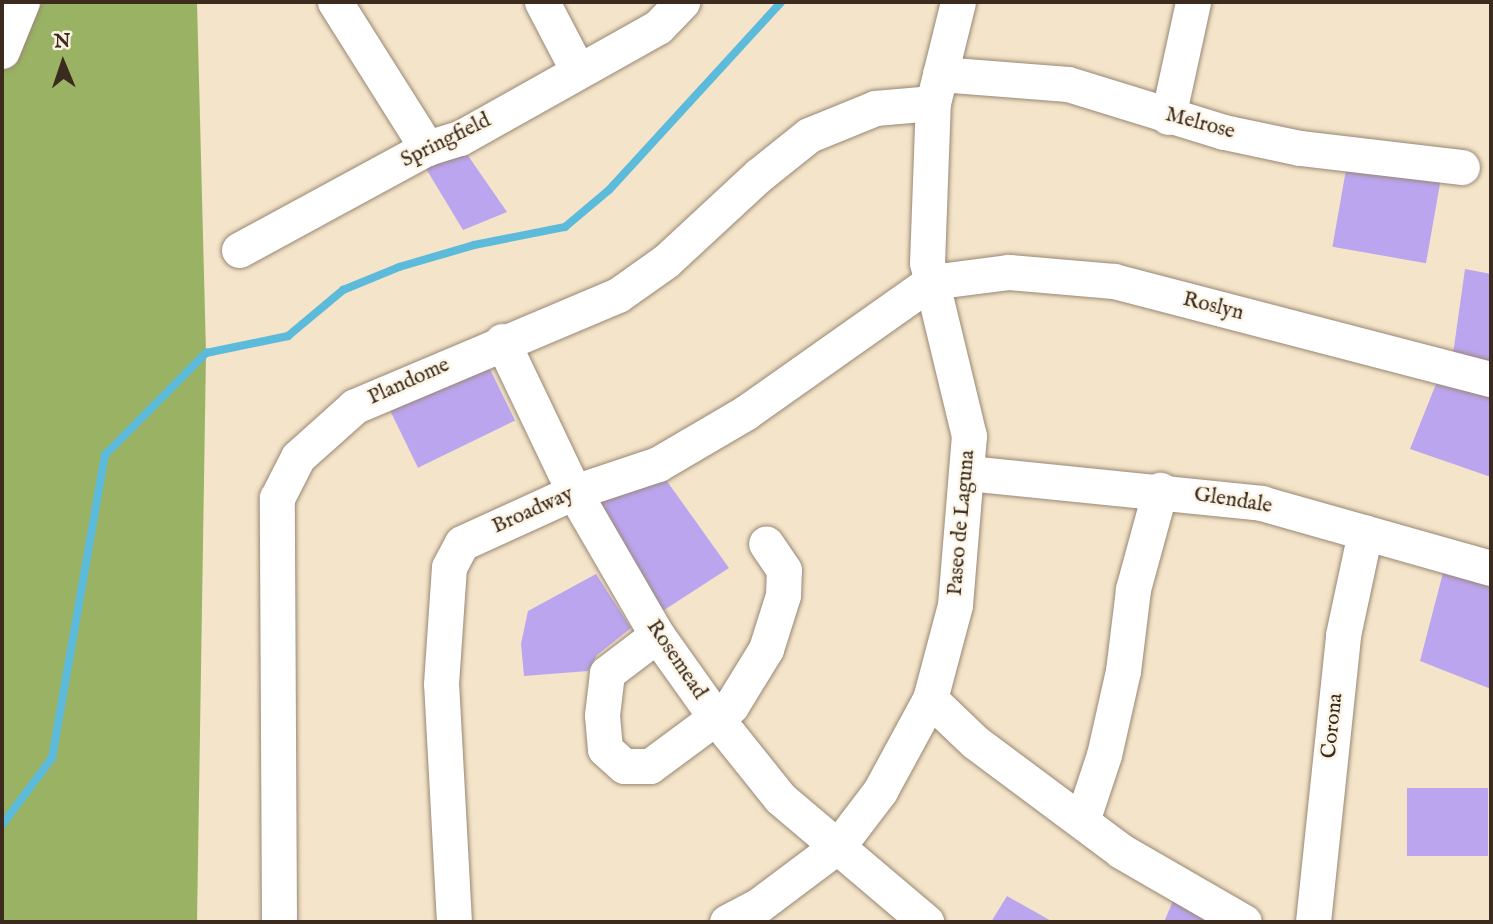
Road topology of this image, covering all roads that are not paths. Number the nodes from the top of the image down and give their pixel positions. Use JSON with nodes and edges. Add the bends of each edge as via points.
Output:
{"nodes":[{"id":1,"x":22,"y":2,"type":"edge"},
{"id":2,"x":335,"y":2,"type":"edge"},
{"id":3,"x":542,"y":2,"type":"edge"},
{"id":4,"x":682,"y":2,"type":"edge"},
{"id":5,"x":958,"y":2,"type":"edge"},
{"id":6,"x":1194,"y":2,"type":"edge"},
{"id":7,"x":2,"y":51,"type":"edge"},
{"id":8,"x":577,"y":69,"type":"junction"},
{"id":9,"x":937,"y":88,"type":"junction"},
{"id":10,"x":1168,"y":117,"type":"junction"},
{"id":11,"x":427,"y":148,"type":"junction"},
{"id":12,"x":1462,"y":167,"type":"dead end"},
{"id":13,"x":239,"y":250,"type":"dead end"},
{"id":14,"x":931,"y":282,"type":"junction"},
{"id":15,"x":502,"y":341,"type":"junction"},
{"id":16,"x":1491,"y":379,"type":"edge"},
{"id":17,"x":968,"y":473,"type":"junction"},
{"id":18,"x":1160,"y":490,"type":"junction"},
{"id":19,"x":574,"y":492,"type":"junction"},
{"id":20,"x":1365,"y":532,"type":"junction"},
{"id":21,"x":766,"y":543,"type":"dead end"},
{"id":22,"x":1491,"y":568,"type":"edge"},
{"id":23,"x":657,"y":635,"type":"junction"},
{"id":24,"x":930,"y":699,"type":"junction"},
{"id":25,"x":716,"y":718,"type":"junction"},
{"id":26,"x":1082,"y":821,"type":"junction"},
{"id":27,"x":839,"y":845,"type":"junction"},
{"id":28,"x":279,"y":922,"type":"edge"},
{"id":29,"x":454,"y":922,"type":"edge"},
{"id":30,"x":727,"y":922,"type":"edge"},
{"id":31,"x":926,"y":922,"type":"edge"},
{"id":32,"x":1244,"y":922,"type":"edge"},
{"id":33,"x":1312,"y":922,"type":"edge"}],
"edges":[{"from":1,"to":7,"type":"street"},
{"from":2,"to":11,"type":"street"},
{"from":3,"to":8,"type":"street"},
{"from":4,"to":8,"type":"street","name":"Springfield","via":[[658,27]]},
{"from":5,"to":9,"type":"street","name":"Paseo de Laguna"},
{"from":6,"to":10,"type":"street"},
{"from":8,"to":11,"type":"street","name":"Springfield","via":[[460,138]]},
{"from":9,"to":10,"type":"street","name":"Melrose","via":[[1068,84]]},
{"from":9,"to":14,"type":"street","name":"Paseo de Laguna"},
{"from":9,"to":15,"type":"street","name":"Plandome","via":[[810,135],[759,175],[703,231],[618,295]]},
{"from":10,"to":12,"type":"street","name":"Melrose","via":[[1300,148]]},
{"from":11,"to":13,"type":"street","name":"Springfield"},
{"from":14,"to":16,"type":"street","name":"Roslyn","via":[[1009,272],[1114,281]]},
{"from":14,"to":17,"type":"street","name":"Paseo de Laguna","via":[[969,436]]},
{"from":14,"to":19,"type":"street","name":"Broadway","via":[[745,413],[658,464]]},
{"from":15,"to":19,"type":"street","name":"Rosemead"},
{"from":15,"to":28,"type":"street","name":"Plandome","via":[[355,406],[298,457],[277,498]]},
{"from":17,"to":18,"type":"street","name":"Glendale"},
{"from":17,"to":24,"type":"street","name":"Paseo de Laguna","via":[[955,605]]},
{"from":18,"to":20,"type":"street","name":"Glendale","via":[[1261,503]]},
{"from":18,"to":26,"type":"street","via":[[1133,589],[1123,671],[1104,755]]},
{"from":19,"to":23,"type":"street","name":"Rosemead"},
{"from":19,"to":29,"type":"street","name":"Broadway","via":[[462,543],[449,567],[441,684]]},
{"from":20,"to":22,"type":"street","name":"Glendale"},
{"from":20,"to":33,"type":"street","name":"Corona","via":[[1343,635]]},
{"from":21,"to":25,"type":"street","via":[[784,570],[783,595],[766,649],[731,706]]},
{"from":23,"to":25,"type":"street","name":"Rosemead"},
{"from":23,"to":25,"type":"street","via":[[607,673],[601,715],[605,749],[624,766],[650,766]]},
{"from":24,"to":26,"type":"street","via":[[975,742]]},
{"from":24,"to":27,"type":"street","name":"Paseo de Laguna","via":[[880,790]]},
{"from":25,"to":27,"type":"street","name":"Rosemead","via":[[780,798]]},
{"from":26,"to":32,"type":"street","via":[[1121,851]]},
{"from":27,"to":30,"type":"street","name":"Paseo de Laguna","via":[[759,905]]},
{"from":27,"to":31,"type":"street","name":"Rosemead"}]}
